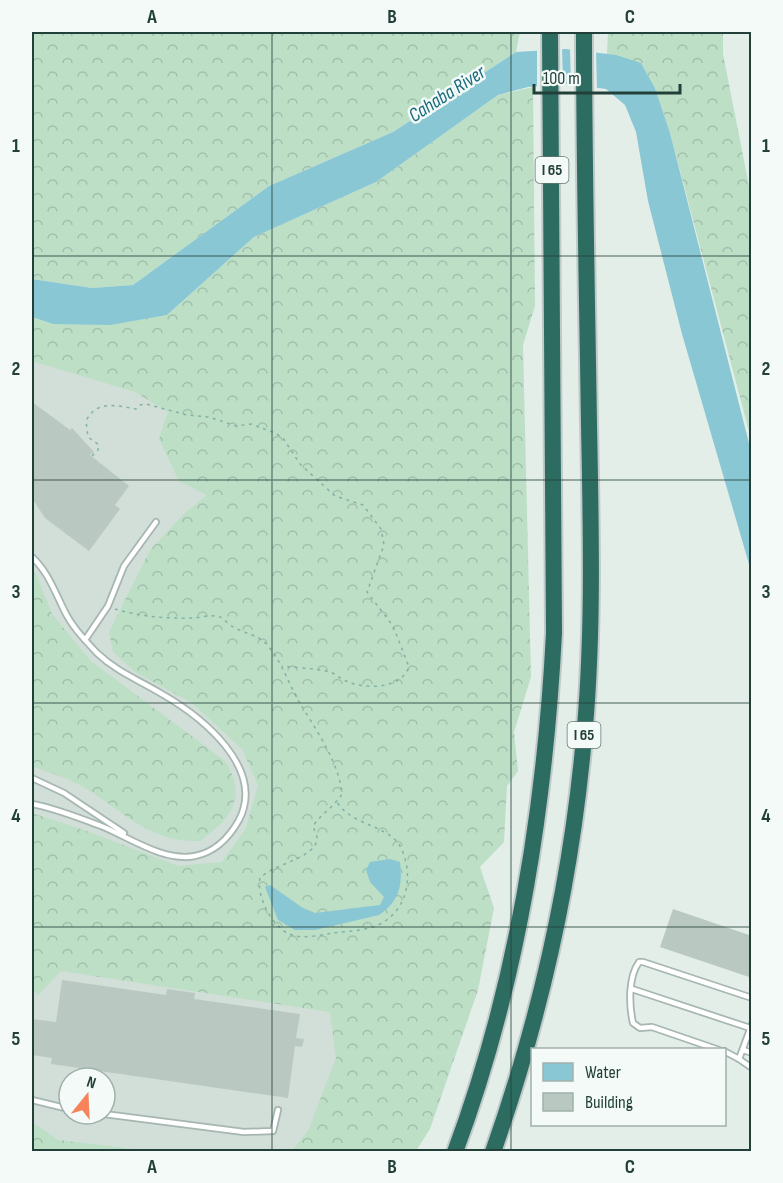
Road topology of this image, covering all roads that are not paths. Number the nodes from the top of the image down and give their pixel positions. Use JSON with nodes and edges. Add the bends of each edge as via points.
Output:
{"nodes":[{"id":1,"x":550,"y":32,"type":"edge"},
{"id":2,"x":584,"y":32,"type":"edge"},
{"id":3,"x":156,"y":522,"type":"dead end"},
{"id":4,"x":32,"y":557,"type":"edge"},
{"id":5,"x":85,"y":640,"type":"junction"},
{"id":6,"x":32,"y":778,"type":"edge"},
{"id":7,"x":32,"y":804,"type":"edge"},
{"id":8,"x":136,"y":841,"type":"junction"},
{"id":9,"x":632,"y":989,"type":"junction"},
{"id":10,"x":752,"y":998,"type":"edge"},
{"id":11,"x":751,"y":1026,"type":"edge"},
{"id":12,"x":713,"y":1048,"type":"edge"},
{"id":13,"x":742,"y":1050,"type":"junction"},
{"id":14,"x":726,"y":1052,"type":"edge"},
{"id":15,"x":752,"y":1053,"type":"edge"},
{"id":16,"x":739,"y":1059,"type":"junction"},
{"id":17,"x":752,"y":1068,"type":"edge"},
{"id":18,"x":32,"y":1100,"type":"edge"},
{"id":19,"x":57,"y":1106,"type":"edge"},
{"id":20,"x":278,"y":1110,"type":"dead end"},
{"id":21,"x":117,"y":1116,"type":"edge"},
{"id":22,"x":455,"y":1152,"type":"edge"},
{"id":23,"x":493,"y":1152,"type":"edge"}],
"edges":[{"from":1,"to":22,"type":"highway","number":"I 65","via":[[554,633],[543,773],[534,843],[508,975]]},
{"from":2,"to":23,"type":"highway","number":"I 65","via":[[592,572],[582,758],[567,868],[544,981]]},
{"from":3,"to":5,"type":"lane","via":[[124,566],[108,606]]},
{"from":4,"to":5,"type":"lane","via":[[48,574],[65,612]]},
{"from":5,"to":8,"type":"lane","via":[[116,669],[190,713],[215,735],[244,776],[246,796],[241,816],[217,847],[194,856],[164,853]]},
{"from":6,"to":8,"type":"lane"},
{"from":7,"to":8,"type":"lane"},
{"from":9,"to":10,"type":"lane","via":[[635,967],[644,962]]},
{"from":9,"to":11,"type":"lane"},
{"from":9,"to":12,"type":"lane","via":[[633,1023]]},
{"from":11,"to":13,"type":"lane"},
{"from":13,"to":15,"type":"lane"},
{"from":13,"to":16,"type":"lane"},
{"from":14,"to":16,"type":"lane"},
{"from":16,"to":17,"type":"lane"},
{"from":18,"to":19,"type":"lane"},
{"from":20,"to":21,"type":"lane","via":[[273,1131],[244,1132]]}]}
